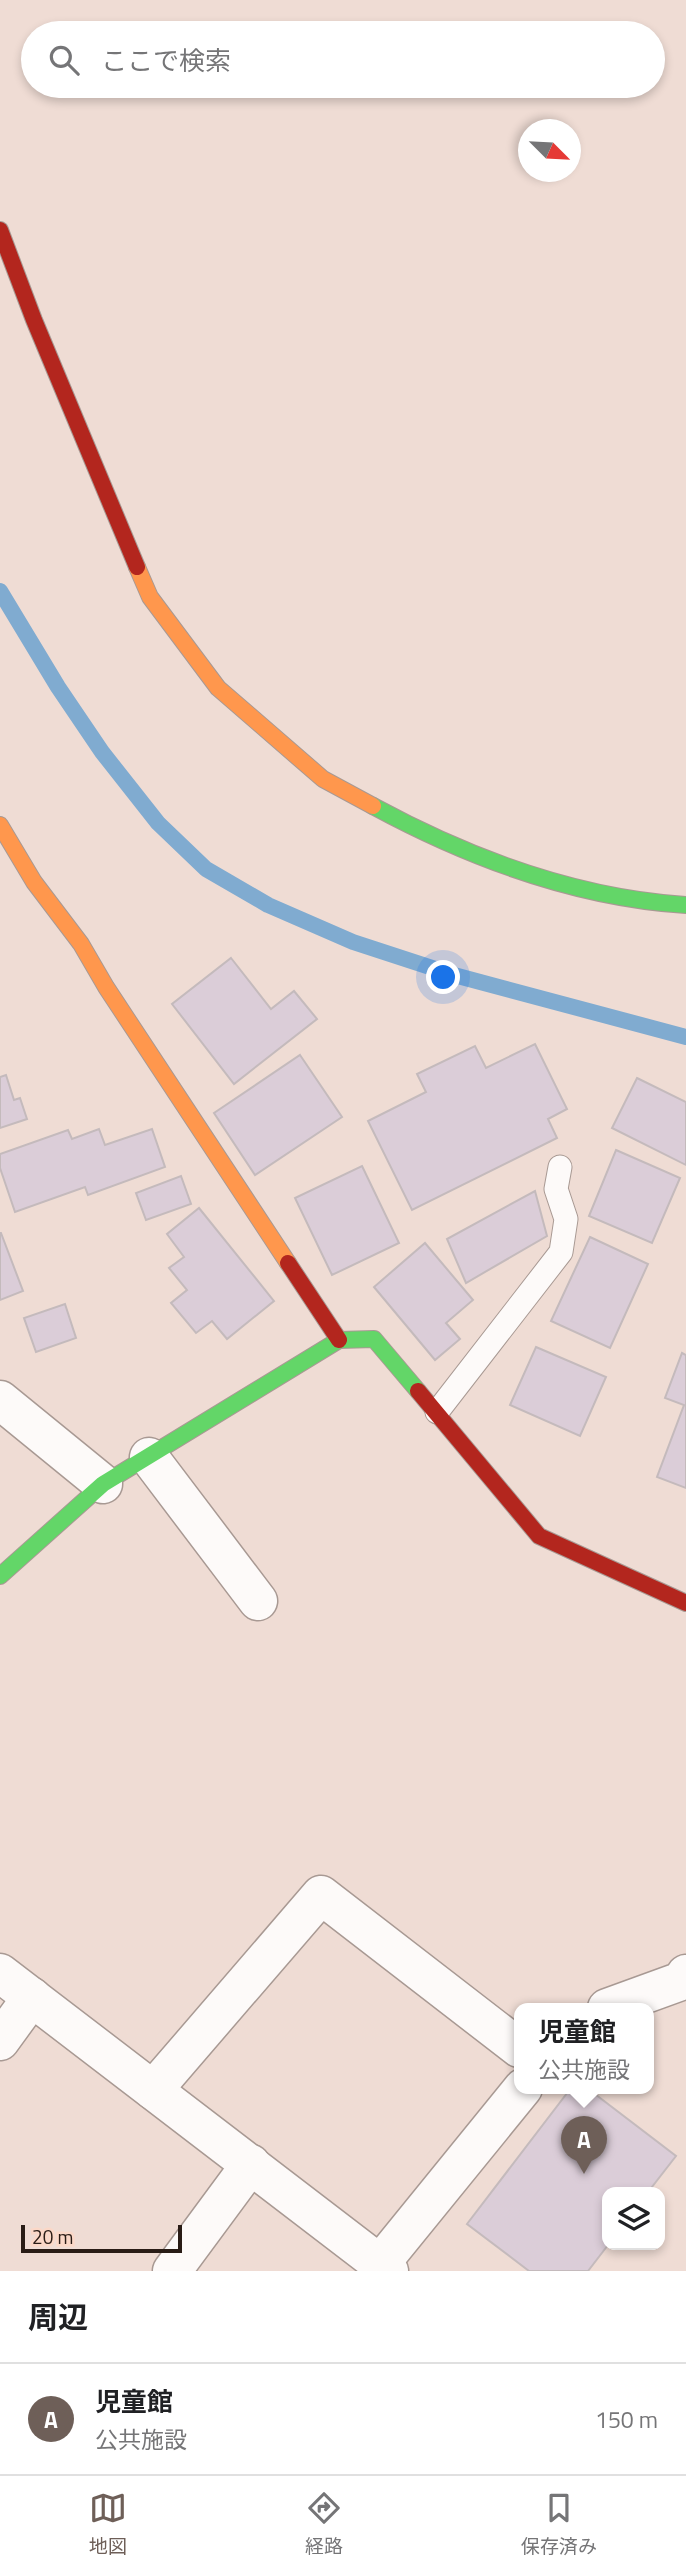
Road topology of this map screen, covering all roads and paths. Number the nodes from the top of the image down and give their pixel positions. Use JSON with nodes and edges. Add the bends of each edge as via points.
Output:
{"nodes":[{"id":1,"x":0,"y":230,"type":"edge"},
{"id":2,"x":0,"y":825,"type":"edge"},
{"id":3,"x":686,"y":905,"type":"edge"},
{"id":4,"x":560,"y":1167,"type":"dead end"},
{"id":5,"x":340,"y":1340,"type":"junction"},
{"id":6,"x":1,"y":1403,"type":"edge"},
{"id":7,"x":437,"y":1412,"type":"junction"},
{"id":8,"x":149,"y":1457,"type":"junction"},
{"id":9,"x":103,"y":1483,"type":"junction"},
{"id":10,"x":0,"y":1576,"type":"edge"},
{"id":11,"x":258,"y":1601,"type":"dead end"},
{"id":12,"x":686,"y":1603,"type":"edge"},
{"id":13,"x":0,"y":1973,"type":"edge"},
{"id":14,"x":686,"y":1974,"type":"edge"},
{"id":15,"x":32,"y":1997,"type":"junction"},
{"id":16,"x":621,"y":2003,"type":"edge"},
{"id":17,"x":0,"y":2041,"type":"edge"},
{"id":18,"x":514,"y":2044,"type":"edge"},
{"id":19,"x":153,"y":2090,"type":"junction"},
{"id":20,"x":518,"y":2094,"type":"edge"},
{"id":21,"x":251,"y":2164,"type":"junction"},
{"id":22,"x":384,"y":2267,"type":"edge"},
{"id":23,"x":172,"y":2271,"type":"edge"}],
"edges":[{"from":1,"to":3,"type":"street","via":[[150,597],[218,688],[323,779],[419,831],[550,882]]},
{"from":2,"to":5,"type":"street"},
{"from":4,"to":7,"type":"lane","via":[[556,1189],[566,1219],[561,1252]]},
{"from":5,"to":7,"type":"street","via":[[374,1339]]},
{"from":5,"to":8,"type":"street"},
{"from":6,"to":9,"type":"street"},
{"from":7,"to":12,"type":"street","via":[[539,1536]]},
{"from":8,"to":9,"type":"street"},
{"from":8,"to":11,"type":"street"},
{"from":9,"to":10,"type":"street"},
{"from":13,"to":15,"type":"street"},
{"from":14,"to":16,"type":"street","via":[[684,1980]]},
{"from":15,"to":17,"type":"street"},
{"from":15,"to":19,"type":"street"},
{"from":18,"to":19,"type":"street","via":[[321,1895]]},
{"from":19,"to":21,"type":"street"},
{"from":20,"to":22,"type":"street"},
{"from":21,"to":22,"type":"street"},
{"from":21,"to":23,"type":"street"}]}
